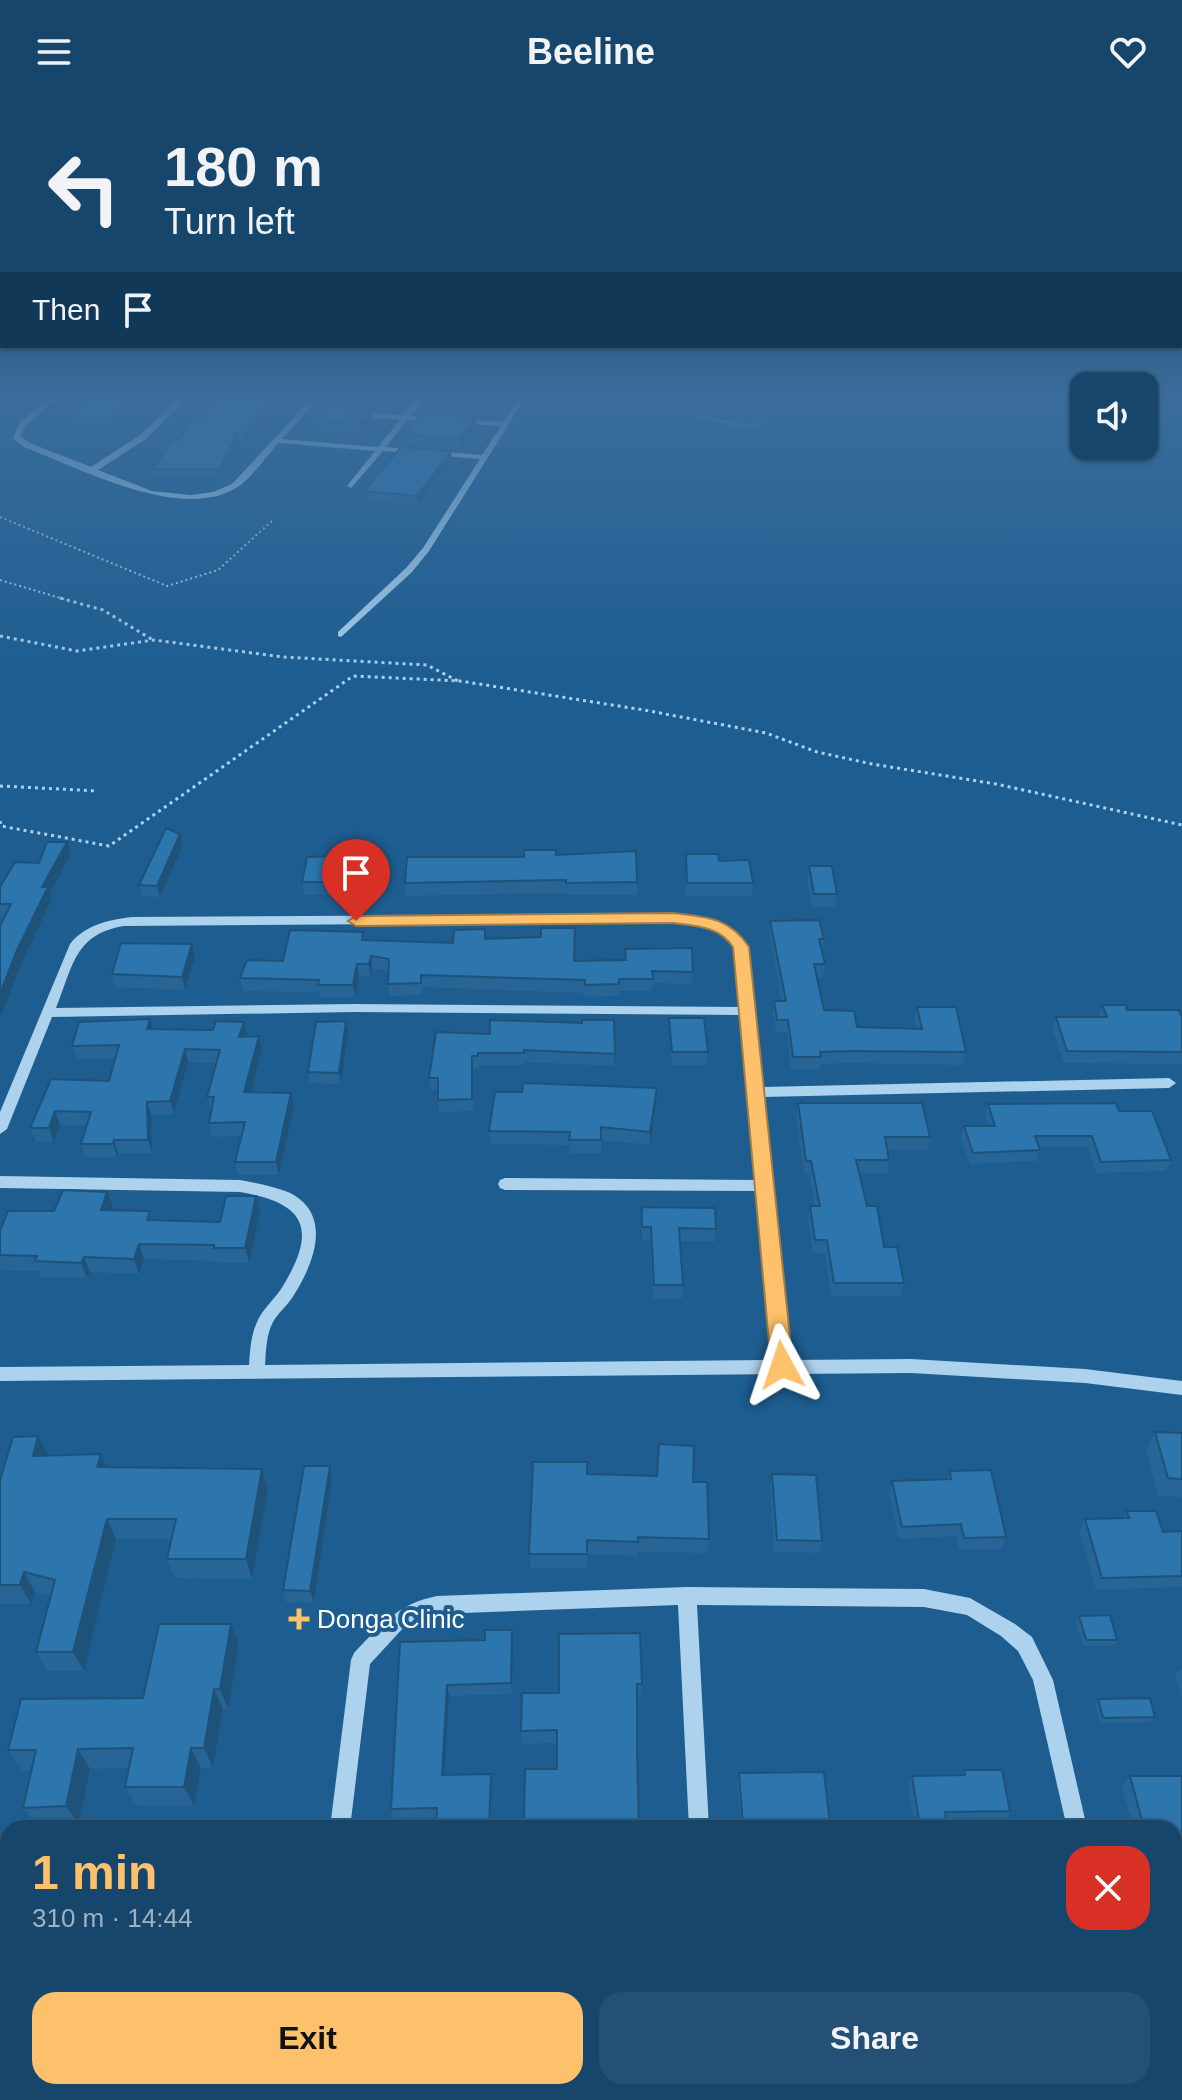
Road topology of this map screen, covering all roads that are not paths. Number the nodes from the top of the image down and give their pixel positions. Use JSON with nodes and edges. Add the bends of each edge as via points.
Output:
{"nodes":[{"id":1,"x":144,"y":490,"type":"edge"},
{"id":2,"x":224,"y":490,"type":"edge"},
{"id":3,"x":463,"y":490,"type":"edge"},
{"id":4,"x":341,"y":634,"type":"dead end"},
{"id":5,"x":747,"y":1011,"type":"junction"},
{"id":6,"x":47,"y":1013,"type":"junction"},
{"id":7,"x":1169,"y":1083,"type":"dead end"},
{"id":8,"x":757,"y":1092,"type":"junction"},
{"id":9,"x":0,"y":1129,"type":"edge"},
{"id":10,"x":0,"y":1182,"type":"edge"},
{"id":11,"x":505,"y":1184,"type":"dead end"},
{"id":12,"x":765,"y":1186,"type":"junction"},
{"id":13,"x":782,"y":1365,"type":"junction"},
{"id":14,"x":256,"y":1372,"type":"junction"},
{"id":15,"x":0,"y":1374,"type":"edge"},
{"id":16,"x":1182,"y":1388,"type":"edge"},
{"id":17,"x":687,"y":1596,"type":"junction"},
{"id":18,"x":341,"y":1820,"type":"edge"},
{"id":19,"x":699,"y":1820,"type":"edge"},
{"id":20,"x":1075,"y":1820,"type":"edge"}],
"edges":[{"from":1,"to":2,"type":"street","via":[[190,497]]},
{"from":3,"to":4,"type":"street","via":[[409,570]]},
{"from":5,"to":6,"type":"street","via":[[326,1008]]},
{"from":5,"to":6,"type":"street","via":[[736,938],[709,923],[673,918],[122,922],[100,928],[76,944]]},
{"from":5,"to":8,"type":"street"},
{"from":6,"to":9,"type":"street"},
{"from":7,"to":8,"type":"street"},
{"from":8,"to":12,"type":"street"},
{"from":10,"to":14,"type":"street","via":[[240,1186],[290,1199],[307,1218],[306,1249],[292,1286],[265,1322]]},
{"from":11,"to":12,"type":"street"},
{"from":12,"to":13,"type":"street"},
{"from":13,"to":14,"type":"street"},
{"from":13,"to":16,"type":"street","via":[[998,1370]]},
{"from":14,"to":15,"type":"street"},
{"from":17,"to":18,"type":"street","via":[[437,1605],[398,1620],[361,1660]]},
{"from":17,"to":19,"type":"street"},
{"from":17,"to":20,"type":"street","via":[[924,1598],[970,1607],[992,1619],[1025,1644],[1039,1670]]}]}
